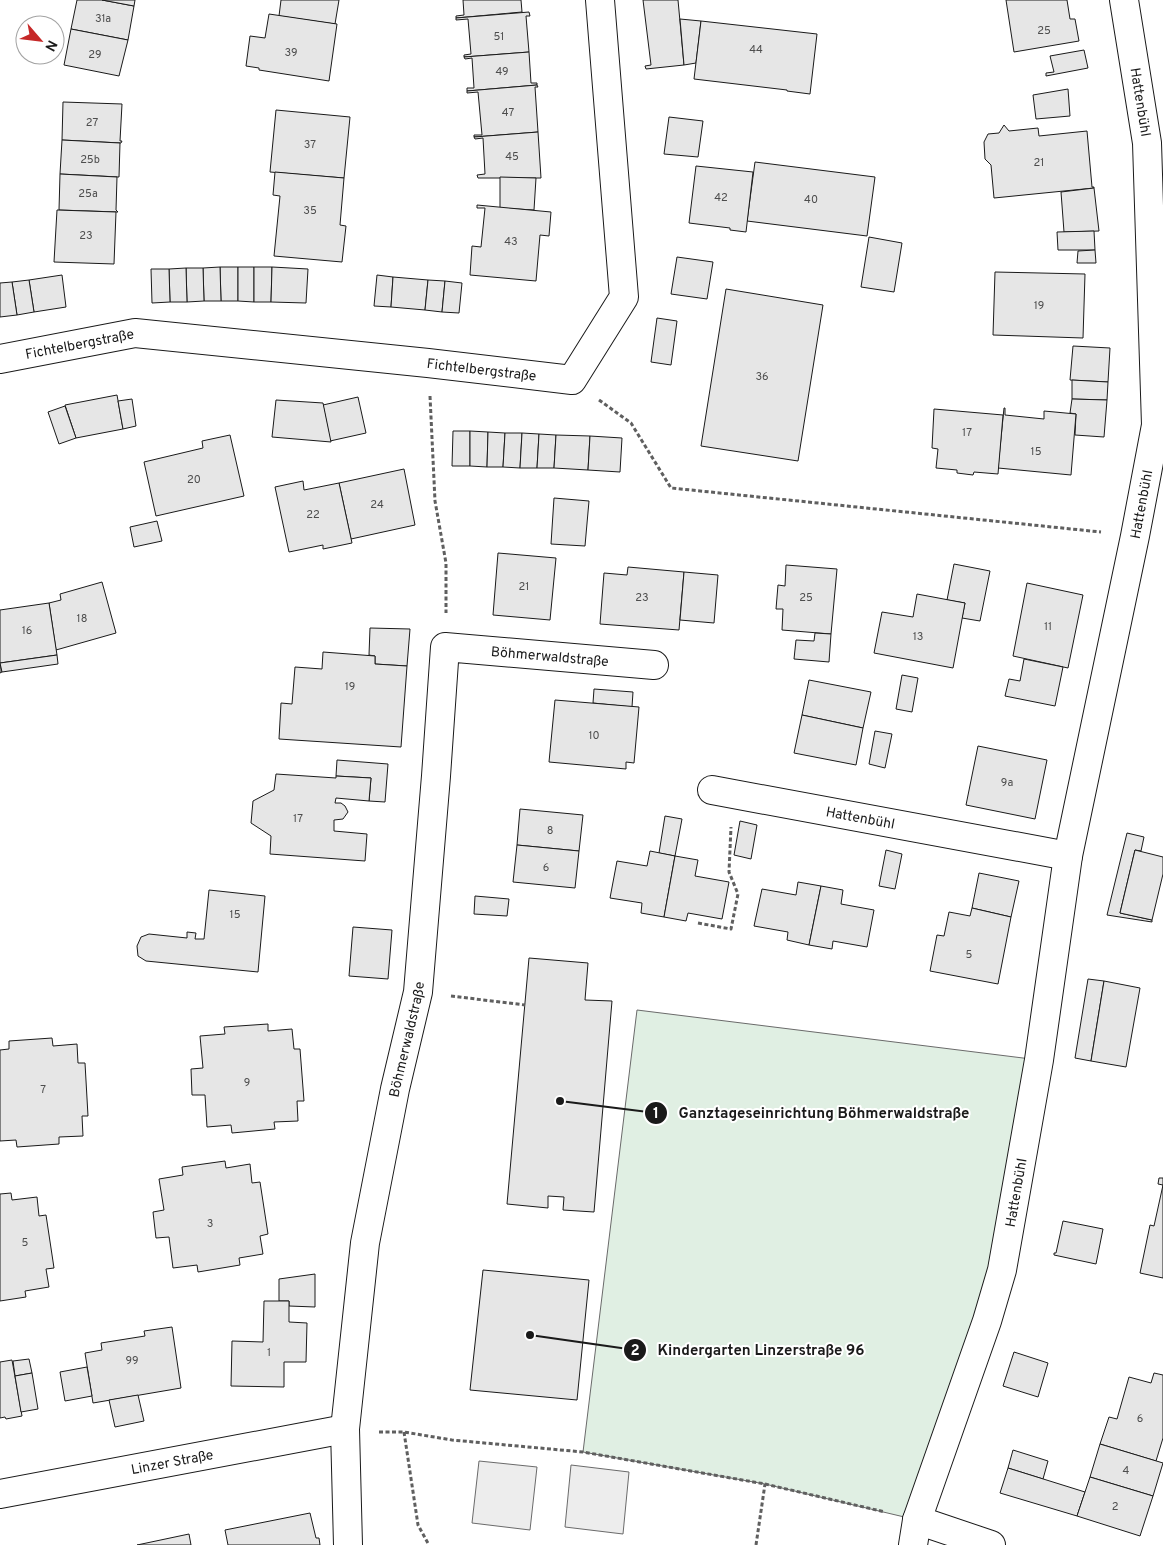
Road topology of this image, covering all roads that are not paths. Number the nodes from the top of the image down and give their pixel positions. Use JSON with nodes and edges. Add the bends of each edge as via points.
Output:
{"nodes":[{"id":1,"x":600,"y":0,"type":"edge"},
{"id":2,"x":1124,"y":0,"type":"edge"},
{"id":3,"x":0,"y":359,"type":"edge"},
{"id":4,"x":654,"y":665,"type":"dead end"},
{"id":5,"x":721,"y":792,"type":"road end"},
{"id":6,"x":1068,"y":856,"type":"junction"},
{"id":7,"x":345,"y":1429,"type":"junction"},
{"id":8,"x":0,"y":1494,"type":"edge"},
{"id":9,"x":915,"y":1532,"type":"edge"},
{"id":10,"x":348,"y":1545,"type":"edge"},
{"id":11,"x":991,"y":1545,"type":"edge"}],
"edges":[{"from":1,"to":3,"type":"street","name":"Fichtelbergstraße","via":[[624,297],[572,380],[135,334]]},
{"from":2,"to":6,"type":"street","name":"Hattenbühl","via":[[1147,143],[1156,425],[1136,536]]},
{"from":4,"to":7,"type":"street","name":"Böhmerwaldstraße","via":[[444,646],[418,992],[364,1243]]},
{"from":5,"to":6,"type":"street","name":"Hattenbühl"},
{"from":6,"to":9,"type":"street","name":"Hattenbühl","via":[[1002,1270]]},
{"from":7,"to":8,"type":"street","name":"Linzer Straße"},
{"from":7,"to":10,"type":"street","name":"Böhmerwaldstraße"},
{"from":9,"to":11,"type":"street"}]}
